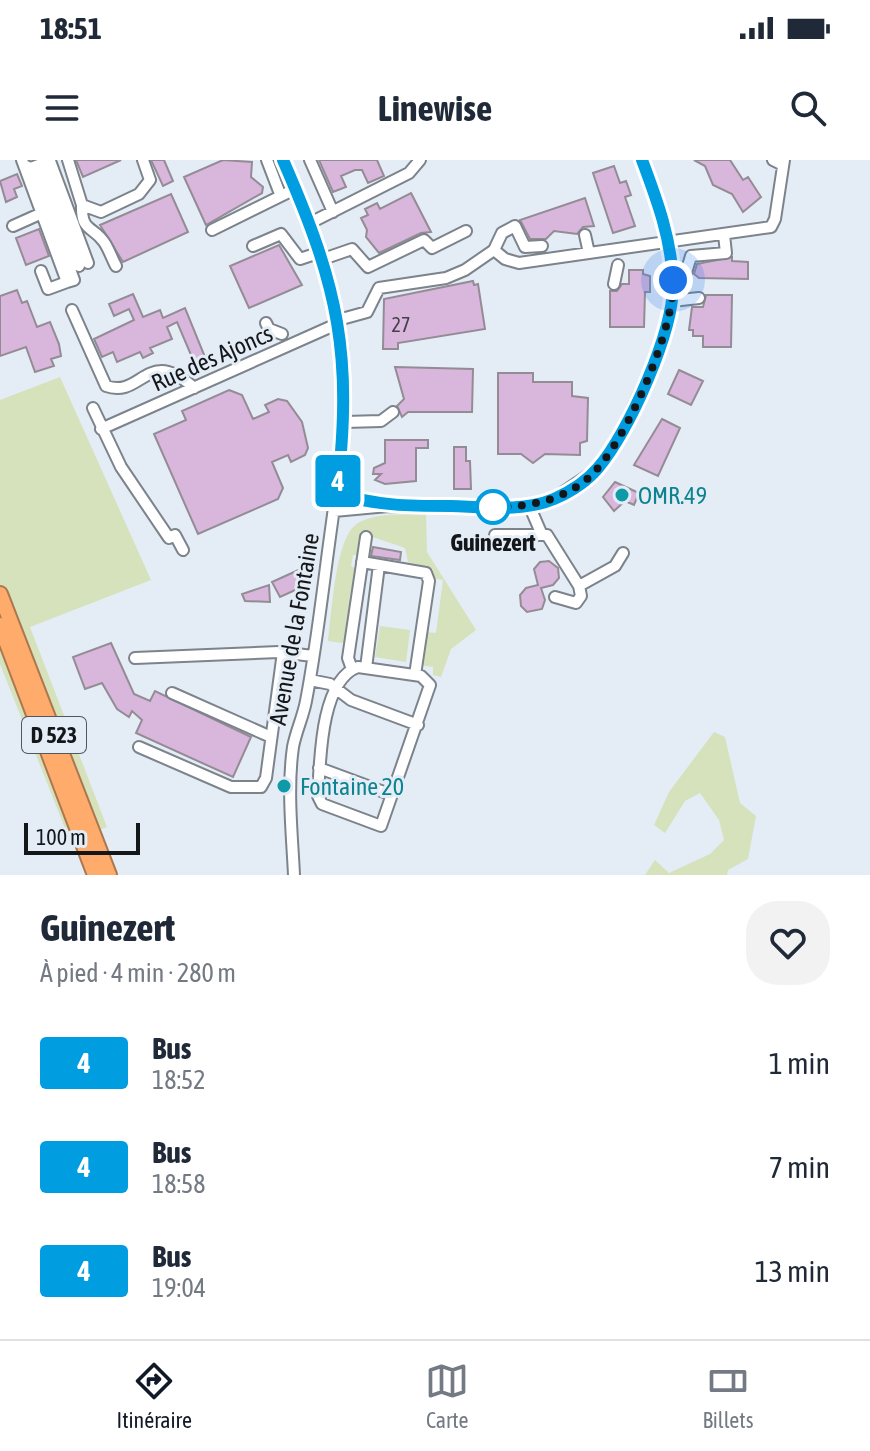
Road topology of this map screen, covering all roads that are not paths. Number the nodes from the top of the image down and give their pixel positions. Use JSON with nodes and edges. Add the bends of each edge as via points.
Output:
{"nodes":[{"id":1,"x":68,"y":160,"type":"edge"},
{"id":2,"x":143,"y":160,"type":"edge"},
{"id":3,"x":267,"y":160,"type":"edge"},
{"id":4,"x":283,"y":160,"type":"edge"},
{"id":5,"x":310,"y":160,"type":"edge"},
{"id":6,"x":642,"y":160,"type":"edge"},
{"id":7,"x":416,"y":162,"type":"edge"},
{"id":8,"x":780,"y":162,"type":"edge"},
{"id":9,"x":30,"y":164,"type":"edge"},
{"id":10,"x":295,"y":189,"type":"junction"},
{"id":11,"x":280,"y":194,"type":"junction"},
{"id":12,"x":82,"y":205,"type":"junction"},
{"id":13,"x":333,"y":212,"type":"junction"},
{"id":14,"x":42,"y":213,"type":"junction"},
{"id":15,"x":310,"y":223,"type":"junction"},
{"id":16,"x":13,"y":226,"type":"dead end"},
{"id":17,"x":212,"y":230,"type":"dead end"},
{"id":18,"x":466,"y":231,"type":"dead end"},
{"id":19,"x":585,"y":235,"type":"dead end"},
{"id":20,"x":724,"y":235,"type":"junction"},
{"id":21,"x":669,"y":243,"type":"junction"},
{"id":22,"x":253,"y":246,"type":"dead end"},
{"id":23,"x":494,"y":250,"type":"junction"},
{"id":24,"x":589,"y":253,"type":"junction"},
{"id":25,"x":322,"y":255,"type":"junction"},
{"id":26,"x":546,"y":259,"type":"junction"},
{"id":27,"x":84,"y":264,"type":"dead end"},
{"id":28,"x":618,"y":265,"type":"dead end"},
{"id":29,"x":116,"y":266,"type":"dead end"},
{"id":30,"x":41,"y":271,"type":"dead end"},
{"id":31,"x":673,"y":280,"type":"junction"},
{"id":32,"x":67,"y":282,"type":"junction"},
{"id":33,"x":614,"y":284,"type":"dead end"},
{"id":34,"x":699,"y":298,"type":"dead end"},
{"id":35,"x":672,"y":301,"type":"junction"},
{"id":36,"x":72,"y":310,"type":"dead end"},
{"id":37,"x":338,"y":322,"type":"junction"},
{"id":38,"x":266,"y":323,"type":"dead end"},
{"id":39,"x":287,"y":346,"type":"junction"},
{"id":40,"x":194,"y":388,"type":"junction"},
{"id":41,"x":93,"y":408,"type":"dead end"},
{"id":42,"x":393,"y":412,"type":"dead end"},
{"id":43,"x":345,"y":422,"type":"junction"},
{"id":44,"x":101,"y":429,"type":"junction"},
{"id":45,"x":337,"y":493,"type":"junction"},
{"id":46,"x":529,"y":505,"type":"junction"},
{"id":47,"x":388,"y":506,"type":"junction"},
{"id":48,"x":334,"y":511,"type":"junction"},
{"id":49,"x":495,"y":535,"type":"dead end"},
{"id":50,"x":542,"y":535,"type":"junction"},
{"id":51,"x":366,"y":537,"type":"dead end"},
{"id":52,"x":183,"y":550,"type":"dead end"},
{"id":53,"x":623,"y":553,"type":"dead end"},
{"id":54,"x":362,"y":562,"type":"junction"},
{"id":55,"x":379,"y":565,"type":"junction"},
{"id":56,"x":579,"y":586,"type":"junction"},
{"id":57,"x":0,"y":594,"type":"edge"},
{"id":58,"x":555,"y":597,"type":"dead end"},
{"id":59,"x":0,"y":625,"type":"edge"},
{"id":60,"x":283,"y":652,"type":"junction"},
{"id":61,"x":313,"y":656,"type":"junction"},
{"id":62,"x":135,"y":658,"type":"dead end"},
{"id":63,"x":366,"y":668,"type":"junction"},
{"id":64,"x":352,"y":669,"type":"junction"},
{"id":65,"x":415,"y":675,"type":"junction"},
{"id":66,"x":310,"y":680,"type":"junction"},
{"id":67,"x":338,"y":690,"type":"junction"},
{"id":68,"x":172,"y":693,"type":"dead end"},
{"id":69,"x":418,"y":725,"type":"junction"},
{"id":70,"x":271,"y":737,"type":"junction"},
{"id":71,"x":139,"y":747,"type":"dead end"},
{"id":72,"x":319,"y":768,"type":"junction"},
{"id":73,"x":392,"y":795,"type":"junction"},
{"id":74,"x":95,"y":875,"type":"edge"},
{"id":75,"x":109,"y":875,"type":"edge"},
{"id":76,"x":294,"y":875,"type":"edge"}],
"edges":[{"from":1,"to":12,"type":"street"},
{"from":2,"to":12,"type":"street","via":[[151,177],[139,194],[101,212]]},
{"from":3,"to":11,"type":"street"},
{"from":4,"to":10,"type":"street","name":"Avenue de la Fontaine"},
{"from":5,"to":13,"type":"street"},
{"from":6,"to":21,"type":"street"},
{"from":7,"to":13,"type":"street","via":[[409,173]]},
{"from":8,"to":20,"type":"street","via":[[771,227]]},
{"from":9,"to":14,"type":"street"},
{"from":9,"to":27,"type":"street","via":[[50,161]]},
{"from":9,"to":32,"type":"street","via":[[74,280]]},
{"from":10,"to":11,"type":"street"},
{"from":10,"to":15,"type":"street","name":"Avenue de la Fontaine"},
{"from":11,"to":17,"type":"street"},
{"from":12,"to":29,"type":"street","via":[[89,232],[103,239]]},
{"from":13,"to":15,"type":"street"},
{"from":14,"to":16,"type":"street"},
{"from":14,"to":32,"type":"street"},
{"from":15,"to":25,"type":"street","name":"Avenue de la Fontaine"},
{"from":18,"to":25,"type":"street","via":[[432,248],[424,240],[368,267],[352,249]]},
{"from":19,"to":24,"type":"street"},
{"from":20,"to":21,"type":"street"},
{"from":20,"to":31,"type":"street","via":[[726,253],[691,256],[685,276]]},
{"from":21,"to":24,"type":"street"},
{"from":21,"to":31,"type":"street"},
{"from":22,"to":25,"type":"street","via":[[285,234],[300,259]]},
{"from":23,"to":26,"type":"street","via":[[514,262]]},
{"from":23,"to":26,"type":"street","via":[[502,233],[515,226],[525,247],[542,244]]},
{"from":23,"to":37,"type":"street","name":"Rue des Ajoncs","via":[[446,278],[379,288],[367,312]]},
{"from":24,"to":26,"type":"street"},
{"from":25,"to":37,"type":"street","name":"Avenue de la Fontaine"},
{"from":28,"to":33,"type":"street"},
{"from":30,"to":32,"type":"street","via":[[48,289]]},
{"from":31,"to":35,"type":"street"},
{"from":34,"to":35,"type":"street"},
{"from":35,"to":46,"type":"street","via":[[658,355],[608,456],[569,491]]},
{"from":36,"to":40,"type":"street","via":[[106,386],[118,388],[168,369]]},
{"from":37,"to":39,"type":"street","name":"Rue des Ajoncs"},
{"from":37,"to":43,"type":"street","name":"Avenue de la Fontaine"},
{"from":38,"to":39,"type":"street","via":[[283,332]]},
{"from":39,"to":40,"type":"street","name":"Rue des Ajoncs"},
{"from":40,"to":44,"type":"street","name":"Rue des Ajoncs"},
{"from":41,"to":44,"type":"street"},
{"from":42,"to":43,"type":"street","via":[[381,421]]},
{"from":43,"to":45,"type":"street","name":"Avenue de la Fontaine"},
{"from":44,"to":52,"type":"street","via":[[127,477]]},
{"from":45,"to":47,"type":"street"},
{"from":45,"to":48,"type":"street","name":"Avenue de la Fontaine"},
{"from":46,"to":47,"type":"street"},
{"from":46,"to":50,"type":"street"},
{"from":47,"to":48,"type":"street"},
{"from":48,"to":61,"type":"street","name":"Avenue de la Fontaine"},
{"from":49,"to":50,"type":"street"},
{"from":50,"to":56,"type":"street","via":[[547,535]]},
{"from":51,"to":54,"type":"street"},
{"from":53,"to":56,"type":"street","via":[[615,566]]},
{"from":54,"to":55,"type":"street"},
{"from":54,"to":64,"type":"street","via":[[348,658]]},
{"from":55,"to":63,"type":"street"},
{"from":55,"to":65,"type":"street","via":[[428,577]]},
{"from":56,"to":58,"type":"street","via":[[576,603]]},
{"from":57,"to":75,"type":"highway","number":"D 523"},
{"from":59,"to":74,"type":"highway","number":"D 523"},
{"from":60,"to":61,"type":"street"},
{"from":60,"to":62,"type":"street"},
{"from":60,"to":70,"type":"street"},
{"from":61,"to":66,"type":"street","name":"Avenue de la Fontaine"},
{"from":63,"to":64,"type":"street"},
{"from":63,"to":65,"type":"street"},
{"from":64,"to":67,"type":"street"},
{"from":65,"to":69,"type":"street","via":[[430,685]]},
{"from":66,"to":67,"type":"street"},
{"from":66,"to":76,"type":"street","name":"Avenue de la Fontaine","via":[[291,769]]},
{"from":67,"to":69,"type":"street"},
{"from":67,"to":72,"type":"street","via":[[323,722]]},
{"from":68,"to":70,"type":"street"},
{"from":69,"to":73,"type":"street"},
{"from":70,"to":71,"type":"street","via":[[266,778],[261,787],[245,790]]},
{"from":72,"to":73,"type":"street"},
{"from":72,"to":73,"type":"street","via":[[320,801],[381,826]]}]}
